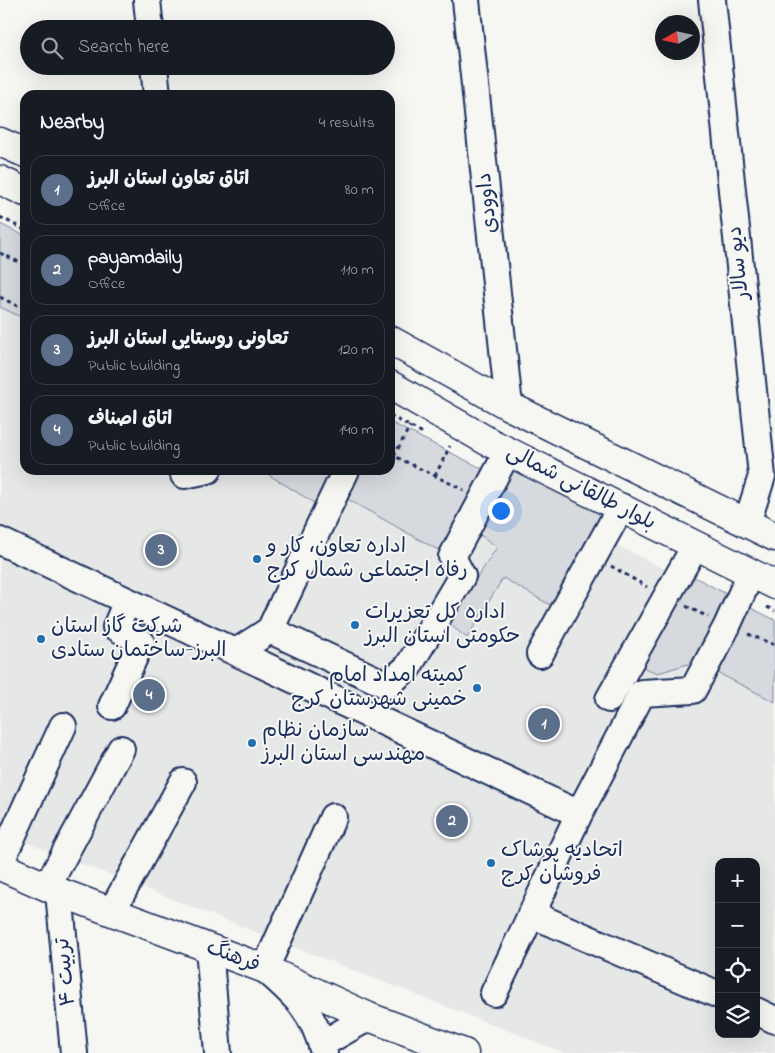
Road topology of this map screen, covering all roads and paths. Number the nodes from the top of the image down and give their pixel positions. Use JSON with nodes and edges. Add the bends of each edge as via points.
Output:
{"nodes":[{"id":1,"x":147,"y":0,"type":"edge"},
{"id":2,"x":466,"y":0,"type":"edge"},
{"id":3,"x":712,"y":0,"type":"edge"},
{"id":4,"x":149,"y":20,"type":"edge"},
{"id":5,"x":155,"y":75,"type":"edge"},
{"id":6,"x":156,"y":90,"type":"edge"},
{"id":7,"x":0,"y":142,"type":"edge"},
{"id":8,"x":20,"y":151,"type":"edge"},
{"id":9,"x":0,"y":218,"type":"edge"},
{"id":10,"x":20,"y":228,"type":"edge"},
{"id":11,"x":0,"y":253,"type":"edge"},
{"id":12,"x":20,"y":262,"type":"edge"},
{"id":13,"x":0,"y":297,"type":"edge"},
{"id":14,"x":20,"y":307,"type":"edge"},
{"id":15,"x":395,"y":343,"type":"edge"},
{"id":16,"x":395,"y":388,"type":"edge"},
{"id":17,"x":509,"y":406,"type":"junction"},
{"id":18,"x":410,"y":426,"type":"dead end"},
{"id":19,"x":450,"y":446,"type":"dead end"},
{"id":20,"x":508,"y":451,"type":"junction"},
{"id":21,"x":395,"y":454,"type":"edge"},
{"id":22,"x":395,"y":456,"type":"edge"},
{"id":23,"x":344,"y":475,"type":"edge"},
{"id":24,"x":435,"y":476,"type":"junction"},
{"id":25,"x":768,"y":476,"type":"edge"},
{"id":26,"x":482,"y":499,"type":"junction"},
{"id":27,"x":621,"y":507,"type":"junction"},
{"id":28,"x":747,"y":523,"type":"junction"},
{"id":29,"x":775,"y":537,"type":"edge"},
{"id":30,"x":0,"y":541,"type":"edge"},
{"id":31,"x":696,"y":546,"type":"junction"},
{"id":32,"x":750,"y":573,"type":"junction"},
{"id":33,"x":775,"y":585,"type":"edge"},
{"id":34,"x":127,"y":601,"type":"junction"},
{"id":35,"x":270,"y":630,"type":"junction"},
{"id":36,"x":236,"y":652,"type":"junction"},
{"id":37,"x":540,"y":654,"type":"dead end"},
{"id":38,"x":608,"y":699,"type":"dead end"},
{"id":39,"x":112,"y":706,"type":"dead end"},
{"id":40,"x":63,"y":726,"type":"dead end"},
{"id":41,"x":121,"y":749,"type":"dead end"},
{"id":42,"x":183,"y":782,"type":"dead end"},
{"id":43,"x":579,"y":814,"type":"junction"},
{"id":44,"x":333,"y":817,"type":"dead end"},
{"id":45,"x":0,"y":864,"type":"edge"},
{"id":46,"x":53,"y":889,"type":"junction"},
{"id":47,"x":112,"y":911,"type":"junction"},
{"id":48,"x":531,"y":914,"type":"junction"},
{"id":49,"x":209,"y":948,"type":"junction"},
{"id":50,"x":265,"y":969,"type":"junction"},
{"id":51,"x":494,"y":993,"type":"dead end"},
{"id":52,"x":715,"y":993,"type":"edge"},
{"id":53,"x":325,"y":997,"type":"junction"},
{"id":54,"x":760,"y":1014,"type":"edge"},
{"id":55,"x":368,"y":1017,"type":"junction"},
{"id":56,"x":775,"y":1020,"type":"edge"},
{"id":57,"x":328,"y":1049,"type":"edge"},
{"id":58,"x":74,"y":1053,"type":"edge"},
{"id":59,"x":218,"y":1053,"type":"edge"},
{"id":60,"x":464,"y":1053,"type":"edge"}],
"edges":[{"from":1,"to":4,"type":"street"},
{"from":2,"to":17,"type":"street","name":"داوودی"},
{"from":3,"to":25,"type":"street","name":"دیو سالار"},
{"from":5,"to":6,"type":"street"},
{"from":7,"to":8,"type":"main road"},
{"from":9,"to":10,"type":"path"},
{"from":11,"to":12,"type":"path"},
{"from":13,"to":14,"type":"path"},
{"from":15,"to":17,"type":"main road","name":"بلوار طالقانی شمالی"},
{"from":16,"to":20,"type":"main road","name":"بلوار طالقانی شمالی"},
{"from":17,"to":28,"type":"main road","name":"بلوار طالقانی شمالی"},
{"from":18,"to":21,"type":"path"},
{"from":19,"to":24,"type":"path"},
{"from":20,"to":26,"type":"street"},
{"from":20,"to":27,"type":"main road","name":"بلوار طالقانی شمالی"},
{"from":22,"to":24,"type":"path"},
{"from":23,"to":35,"type":"street"},
{"from":24,"to":26,"type":"path"},
{"from":25,"to":28,"type":"street","name":"دیو سالار"},
{"from":26,"to":35,"type":"street","via":[[452,557],[462,576],[408,667],[387,685]]},
{"from":27,"to":31,"type":"main road","name":"بلوار طالقانی شمالی"},
{"from":27,"to":37,"type":"street"},
{"from":28,"to":29,"type":"main road","name":"بلوار طالقانی شمالی"},
{"from":30,"to":34,"type":"street"},
{"from":31,"to":32,"type":"main road","name":"بلوار طالقانی شمالی"},
{"from":31,"to":38,"type":"street"},
{"from":32,"to":33,"type":"main road","name":"بلوار طالقانی شمالی"},
{"from":32,"to":43,"type":"street","via":[[727,626],[693,690],[642,693]]},
{"from":34,"to":36,"type":"street"},
{"from":34,"to":39,"type":"street","via":[[116,626],[141,642]]},
{"from":35,"to":36,"type":"street"},
{"from":36,"to":43,"type":"street"},
{"from":40,"to":45,"type":"street"},
{"from":41,"to":46,"type":"street"},
{"from":42,"to":47,"type":"street"},
{"from":43,"to":48,"type":"street"},
{"from":44,"to":50,"type":"street"},
{"from":45,"to":46,"type":"main road","name":"فرهنگ"},
{"from":46,"to":47,"type":"main road","name":"فرهنگ"},
{"from":46,"to":58,"type":"street","name":"تربیت ۴"},
{"from":47,"to":49,"type":"main road","name":"فرهنگ"},
{"from":48,"to":51,"type":"street"},
{"from":48,"to":52,"type":"street"},
{"from":49,"to":50,"type":"main road","name":"فرهنگ"},
{"from":49,"to":59,"type":"street"},
{"from":50,"to":53,"type":"main road","name":"فرهنگ"},
{"from":50,"to":57,"type":"street","via":[[307,1009]]},
{"from":53,"to":55,"type":"main road","name":"فرهنگ"},
{"from":53,"to":57,"type":"street"},
{"from":54,"to":56,"type":"street"},
{"from":55,"to":57,"type":"street"},
{"from":55,"to":60,"type":"main road","name":"فرهنگ"}]}
